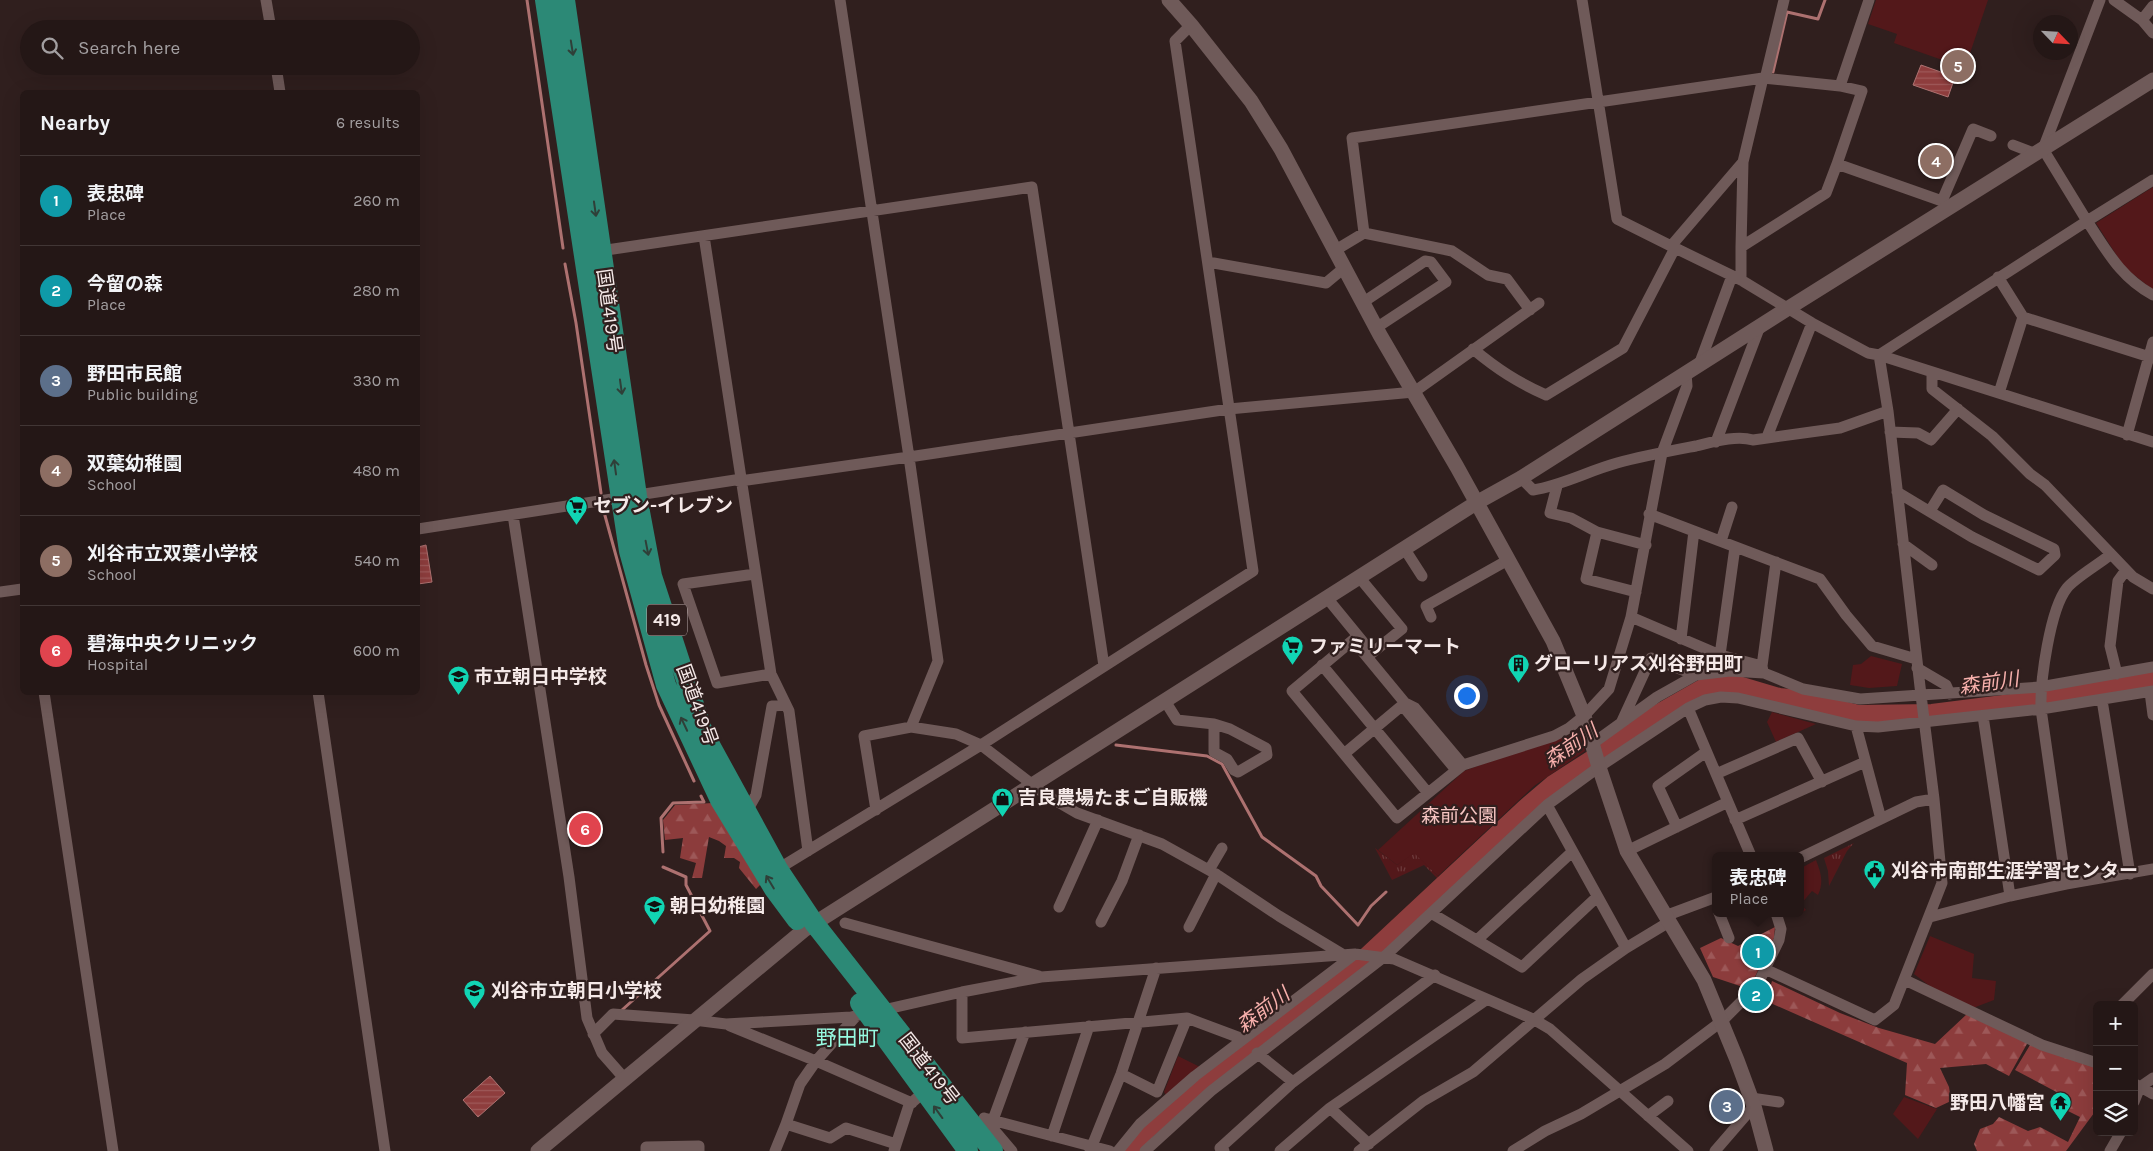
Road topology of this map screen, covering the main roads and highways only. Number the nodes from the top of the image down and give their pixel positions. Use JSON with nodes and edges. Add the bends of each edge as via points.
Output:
{"nodes":[{"id":1,"x":545,"y":0,"type":"edge"},
{"id":2,"x":565,"y":0,"type":"edge"},
{"id":3,"x":628,"y":497,"type":"junction"},
{"id":4,"x":809,"y":926,"type":"junction"},
{"id":5,"x":869,"y":1013,"type":"junction"},
{"id":6,"x":968,"y":1151,"type":"edge"},
{"id":7,"x":993,"y":1151,"type":"edge"}],
"edges":[{"from":3,"to":1,"type":"highway","name":"国道419号","number":"419","one_way":true},
{"from":2,"to":3,"type":"highway","name":"国道419号","number":"419","one_way":true,"via":[[600,251]]},
{"from":3,"to":4,"type":"highway","name":"国道419号","number":"419","one_way":true,"via":[[703,732]]},
{"from":4,"to":3,"type":"highway","name":"国道419号","number":"419","one_way":true,"via":[[774,889],[720,800],[666,685],[629,551]]},
{"from":4,"to":5,"type":"highway","name":"国道419号","number":"419"},
{"from":6,"to":5,"type":"highway","name":"国道419号","number":"419","one_way":true,"via":[[918,1097]]},
{"from":5,"to":7,"type":"highway","name":"国道419号","number":"419"}]}
